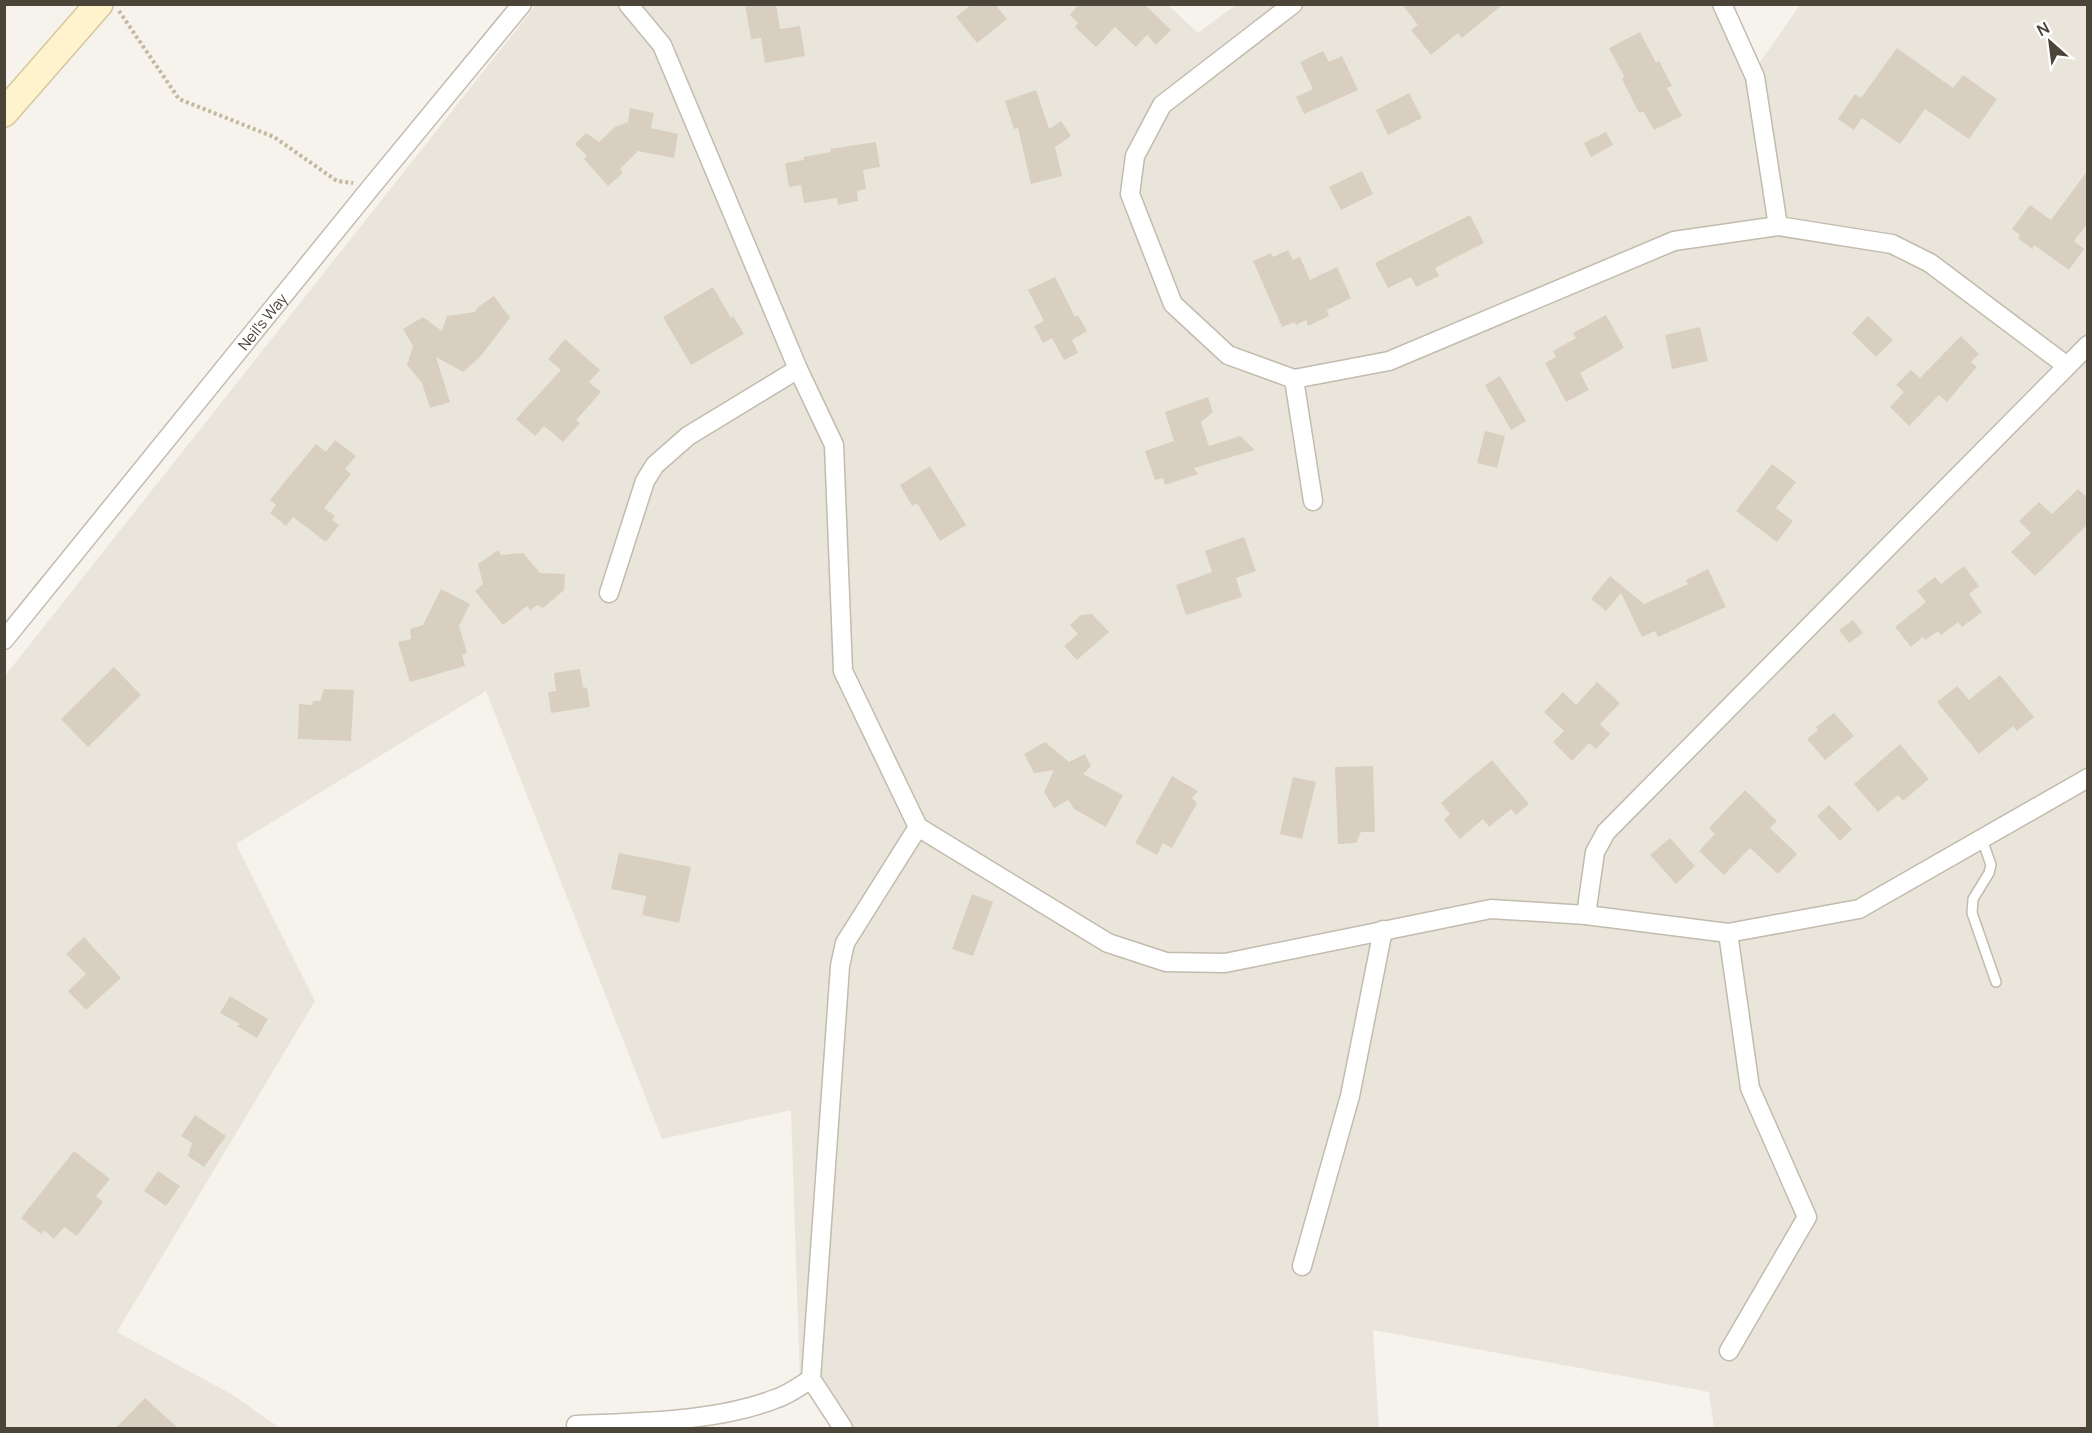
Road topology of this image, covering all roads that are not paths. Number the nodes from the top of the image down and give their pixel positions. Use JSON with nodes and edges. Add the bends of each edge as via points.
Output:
{"nodes":[{"id":1,"x":99,"y":4,"type":"edge"},
{"id":2,"x":522,"y":4,"type":"edge"},
{"id":3,"x":628,"y":4,"type":"edge"},
{"id":4,"x":1293,"y":4,"type":"edge"},
{"id":5,"x":1722,"y":4,"type":"edge"},
{"id":6,"x":4,"y":113,"type":"edge"},
{"id":7,"x":1779,"y":226,"type":"junction"},
{"id":8,"x":2088,"y":345,"type":"edge"},
{"id":9,"x":2067,"y":366,"type":"junction"},
{"id":10,"x":798,"y":369,"type":"junction"},
{"id":11,"x":1294,"y":379,"type":"junction"},
{"id":12,"x":1313,"y":501,"type":"dead end"},
{"id":13,"x":609,"y":593,"type":"dead end"},
{"id":14,"x":4,"y":640,"type":"edge"},
{"id":15,"x":2088,"y":778,"type":"edge"},
{"id":16,"x":918,"y":827,"type":"junction"},
{"id":17,"x":1982,"y":839,"type":"junction"},
{"id":18,"x":1586,"y":915,"type":"junction"},
{"id":19,"x":1383,"y":930,"type":"junction"},
{"id":20,"x":1728,"y":933,"type":"junction"},
{"id":21,"x":1996,"y":982,"type":"dead end"},
{"id":22,"x":1302,"y":1266,"type":"dead end"},
{"id":23,"x":1728,"y":1351,"type":"dead end"},
{"id":24,"x":811,"y":1379,"type":"junction"},
{"id":25,"x":576,"y":1425,"type":"dead end"},
{"id":26,"x":843,"y":1428,"type":"edge"}],
"edges":[{"from":1,"to":6,"type":"street"},
{"from":2,"to":14,"type":"street","name":"Neil's Way"},
{"from":3,"to":10,"type":"street","via":[[662,45]]},
{"from":4,"to":11,"type":"street","via":[[1162,105],[1135,156],[1130,194],[1173,304],[1228,355]]},
{"from":5,"to":7,"type":"street","via":[[1755,77]]},
{"from":7,"to":9,"type":"street","via":[[1892,244],[1930,263]]},
{"from":7,"to":11,"type":"street","via":[[1674,241],[1389,361]]},
{"from":8,"to":9,"type":"street"},
{"from":9,"to":18,"type":"street","via":[[1606,832],[1595,852]]},
{"from":10,"to":13,"type":"street","via":[[688,436],[655,465],[645,481]]},
{"from":10,"to":16,"type":"street","via":[[834,445],[843,671]]},
{"from":11,"to":12,"type":"street"},
{"from":15,"to":17,"type":"street"},
{"from":16,"to":19,"type":"street","via":[[1108,943],[1166,962],[1225,963]]},
{"from":16,"to":24,"type":"street","via":[[845,943],[840,966]]},
{"from":17,"to":20,"type":"street","via":[[1859,909]]},
{"from":17,"to":21,"type":"lane","via":[[1991,866],[1973,899],[1972,913]]},
{"from":18,"to":19,"type":"street","via":[[1491,909]]},
{"from":18,"to":20,"type":"street"},
{"from":19,"to":22,"type":"street","via":[[1350,1096]]},
{"from":20,"to":23,"type":"street","via":[[1750,1088],[1807,1217]]},
{"from":24,"to":25,"type":"street","via":[[776,1399],[731,1412],[651,1422]]},
{"from":24,"to":26,"type":"street"}]}
